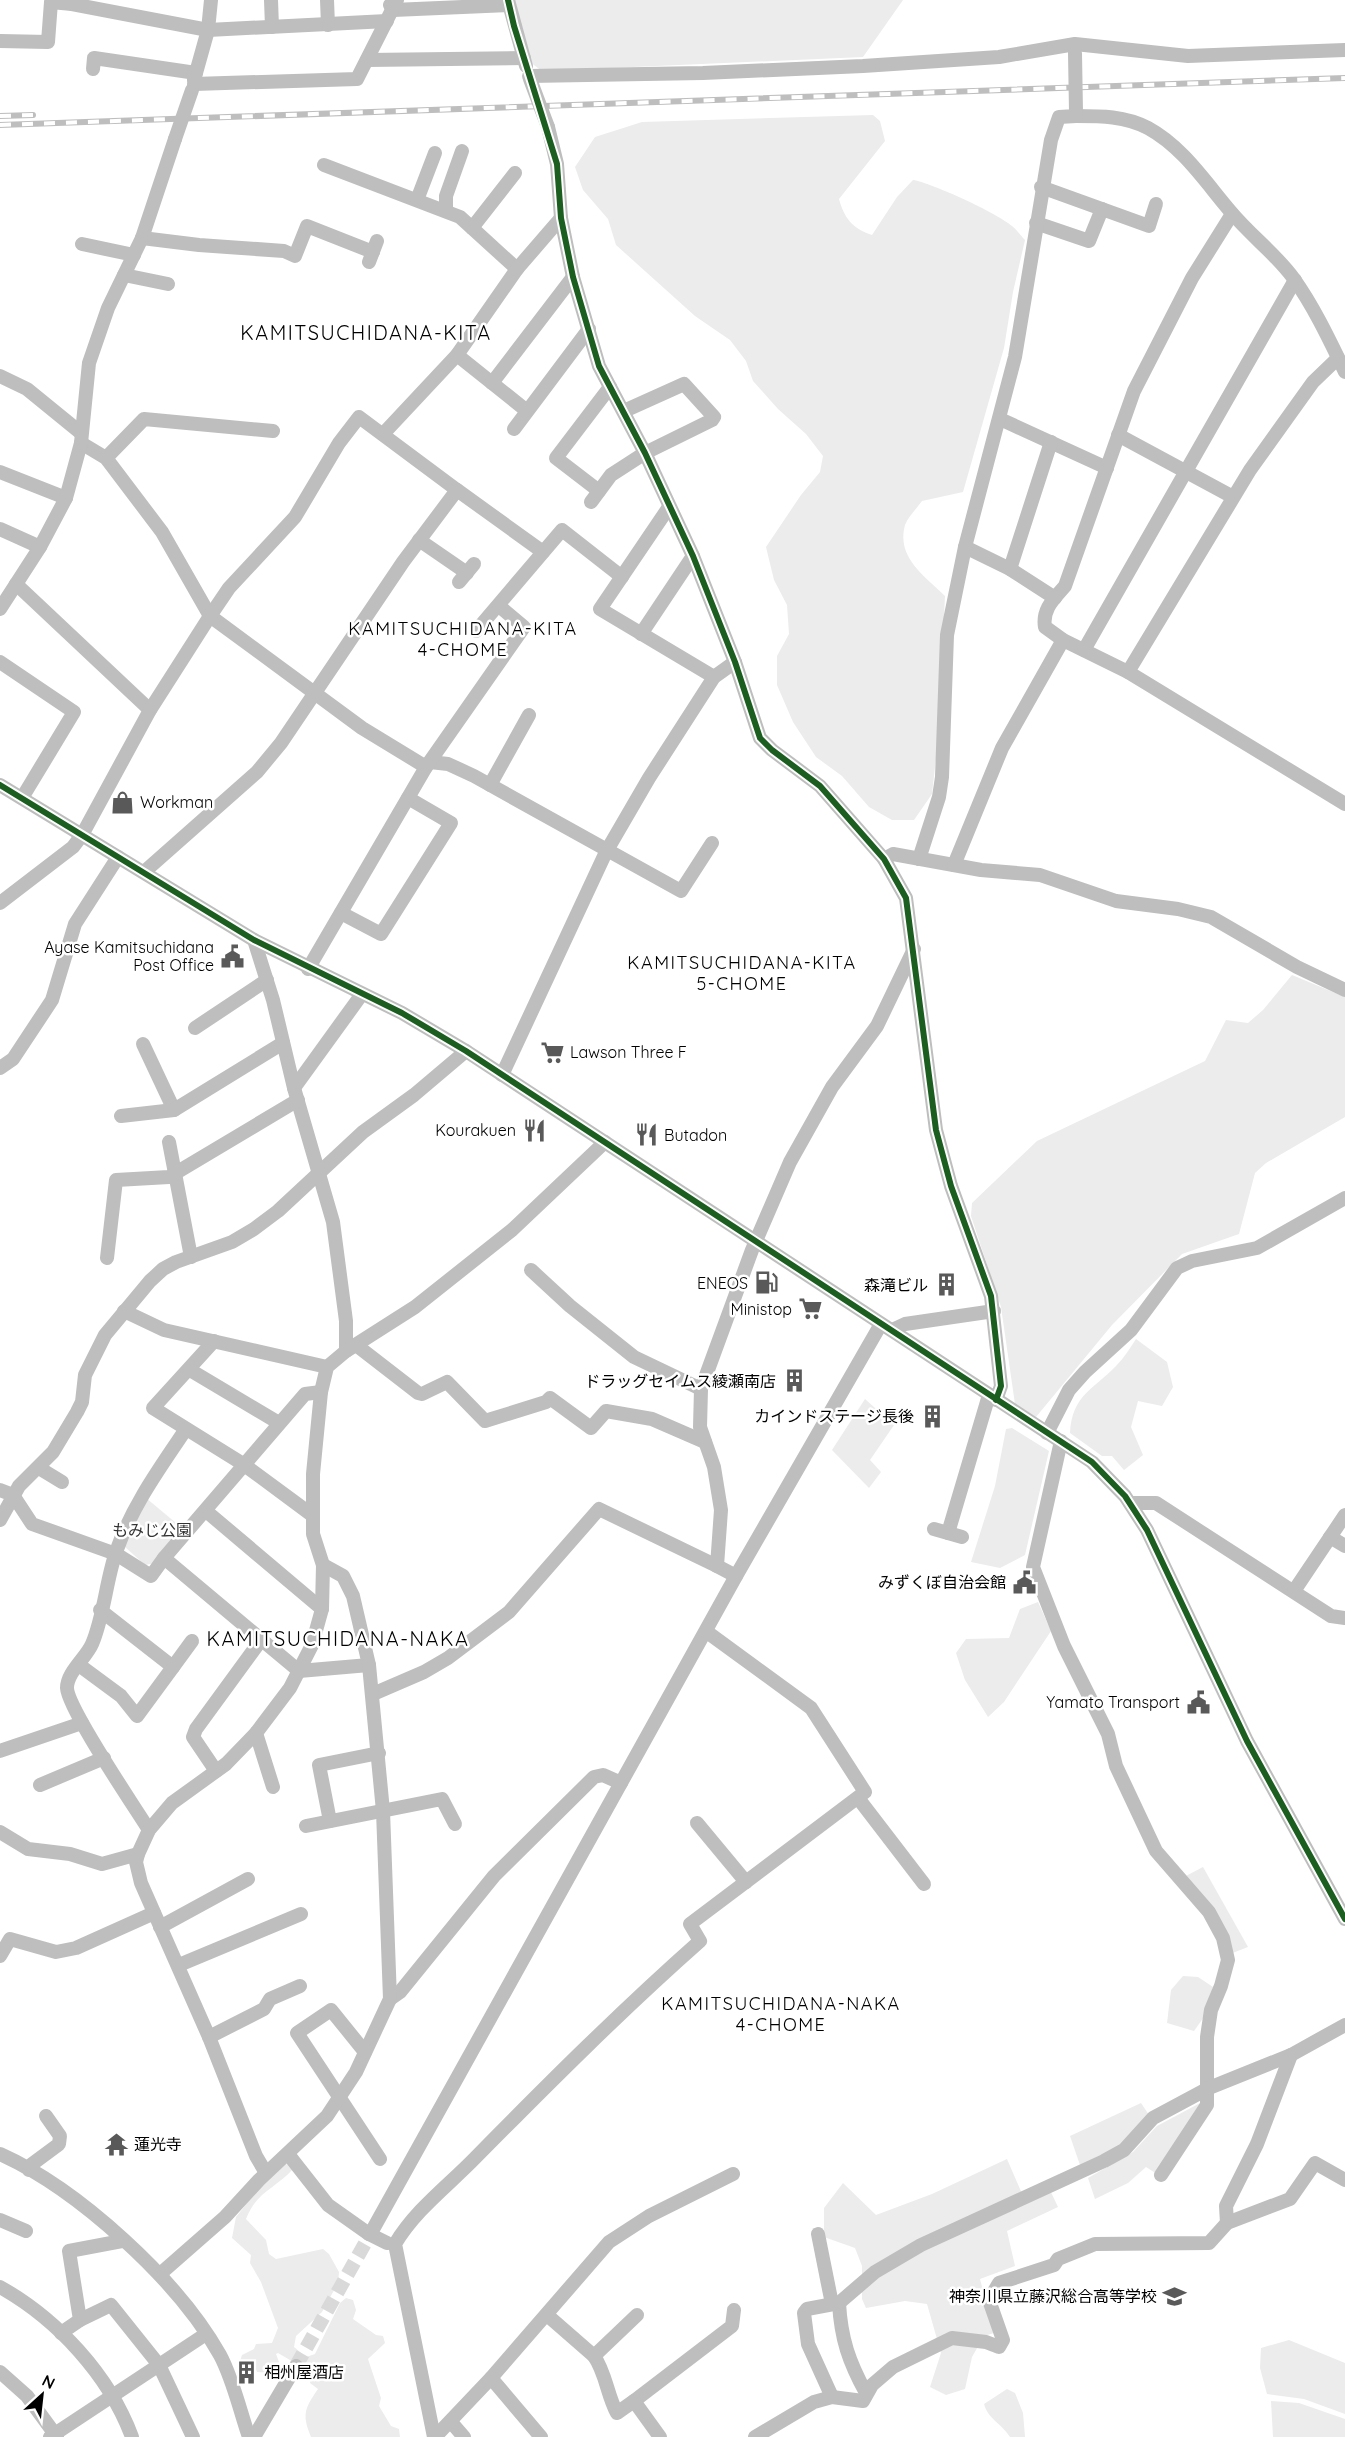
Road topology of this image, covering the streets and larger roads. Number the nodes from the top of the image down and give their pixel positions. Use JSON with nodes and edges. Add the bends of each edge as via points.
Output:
{"nodes":[{"id":1,"x":211,"y":0,"type":"edge"},
{"id":2,"x":271,"y":0,"type":"edge"},
{"id":3,"x":327,"y":0,"type":"edge"},
{"id":4,"x":72,"y":2,"type":"edge"},
{"id":5,"x":508,"y":2,"type":"edge"},
{"id":6,"x":391,"y":8,"type":"edge"},
{"id":7,"x":328,"y":25,"type":"junction"},
{"id":8,"x":272,"y":27,"type":"junction"},
{"id":9,"x":208,"y":30,"type":"junction"},
{"id":10,"x":0,"y":41,"type":"edge"},
{"id":11,"x":1075,"y":49,"type":"junction"},
{"id":12,"x":1345,"y":50,"type":"edge"},
{"id":13,"x":524,"y":58,"type":"junction"},
{"id":14,"x":367,"y":60,"type":"junction"},
{"id":15,"x":90,"y":61,"type":"dead end"},
{"id":16,"x":529,"y":77,"type":"junction"},
{"id":17,"x":194,"y":82,"type":"junction"},
{"id":18,"x":1076,"y":114,"type":"junction"},
{"id":19,"x":462,"y":151,"type":"dead end"},
{"id":20,"x":435,"y":153,"type":"dead end"},
{"id":21,"x":324,"y":165,"type":"dead end"},
{"id":22,"x":515,"y":173,"type":"dead end"},
{"id":23,"x":1041,"y":187,"type":"junction"},
{"id":24,"x":417,"y":200,"type":"junction"},
{"id":25,"x":1156,"y":204,"type":"dead end"},
{"id":26,"x":1102,"y":209,"type":"junction"},
{"id":27,"x":446,"y":211,"type":"junction"},
{"id":28,"x":1232,"y":214,"type":"junction"},
{"id":29,"x":561,"y":218,"type":"junction"},
{"id":30,"x":1036,"y":223,"type":"junction"},
{"id":31,"x":472,"y":228,"type":"junction"},
{"id":32,"x":142,"y":238,"type":"junction"},
{"id":33,"x":82,"y":244,"type":"dead end"},
{"id":34,"x":373,"y":252,"type":"dead end"},
{"id":35,"x":134,"y":255,"type":"junction"},
{"id":36,"x":518,"y":269,"type":"junction"},
{"id":37,"x":124,"y":275,"type":"junction"},
{"id":38,"x":573,"y":277,"type":"junction"},
{"id":39,"x":1295,"y":279,"type":"junction"},
{"id":40,"x":168,"y":284,"type":"dead end"},
{"id":41,"x":589,"y":329,"type":"junction"},
{"id":42,"x":457,"y":355,"type":"junction"},
{"id":43,"x":1338,"y":358,"type":"junction"},
{"id":44,"x":1345,"y":372,"type":"edge"},
{"id":45,"x":0,"y":376,"type":"edge"},
{"id":46,"x":492,"y":383,"type":"junction"},
{"id":47,"x":609,"y":387,"type":"junction"},
{"id":48,"x":527,"y":411,"type":"junction"},
{"id":49,"x":624,"y":411,"type":"junction"},
{"id":50,"x":999,"y":419,"type":"junction"},
{"id":51,"x":514,"y":429,"type":"dead end"},
{"id":52,"x":273,"y":431,"type":"dead end"},
{"id":53,"x":384,"y":433,"type":"junction"},
{"id":54,"x":1118,"y":435,"type":"junction"},
{"id":55,"x":81,"y":438,"type":"junction"},
{"id":56,"x":1051,"y":442,"type":"junction"},
{"id":57,"x":645,"y":453,"type":"junction"},
{"id":58,"x":106,"y":458,"type":"junction"},
{"id":59,"x":1107,"y":468,"type":"junction"},
{"id":60,"x":0,"y":472,"type":"edge"},
{"id":61,"x":1186,"y":472,"type":"junction"},
{"id":62,"x":457,"y":490,"type":"junction"},
{"id":63,"x":1233,"y":497,"type":"junction"},
{"id":64,"x":66,"y":498,"type":"junction"},
{"id":65,"x":669,"y":507,"type":"junction"},
{"id":66,"x":0,"y":529,"type":"edge"},
{"id":67,"x":419,"y":540,"type":"junction"},
{"id":68,"x":40,"y":547,"type":"junction"},
{"id":69,"x":965,"y":547,"type":"junction"},
{"id":70,"x":543,"y":552,"type":"junction"},
{"id":71,"x":693,"y":555,"type":"junction"},
{"id":72,"x":1010,"y":569,"type":"junction"},
{"id":73,"x":467,"y":573,"type":"dead end"},
{"id":74,"x":622,"y":577,"type":"junction"},
{"id":75,"x":9,"y":586,"type":"edge"},
{"id":76,"x":1055,"y":598,"type":"junction"},
{"id":77,"x":499,"y":606,"type":"junction"},
{"id":78,"x":0,"y":609,"type":"edge"},
{"id":79,"x":210,"y":616,"type":"junction"},
{"id":80,"x":476,"y":632,"type":"dead end"},
{"id":81,"x":641,"y":634,"type":"junction"},
{"id":82,"x":1063,"y":640,"type":"junction"},
{"id":83,"x":1084,"y":650,"type":"junction"},
{"id":84,"x":0,"y":662,"type":"edge"},
{"id":85,"x":735,"y":662,"type":"junction"},
{"id":86,"x":1128,"y":672,"type":"junction"},
{"id":87,"x":714,"y":677,"type":"junction"},
{"id":88,"x":315,"y":695,"type":"junction"},
{"id":89,"x":150,"y":710,"type":"junction"},
{"id":90,"x":529,"y":715,"type":"dead end"},
{"id":91,"x":428,"y":764,"type":"junction"},
{"id":92,"x":0,"y":785,"type":"edge"},
{"id":93,"x":490,"y":785,"type":"junction"},
{"id":94,"x":21,"y":798,"type":"junction"},
{"id":95,"x":408,"y":798,"type":"junction"},
{"id":96,"x":1345,"y":804,"type":"edge"},
{"id":97,"x":82,"y":834,"type":"junction"},
{"id":98,"x":712,"y":843,"type":"dead end"},
{"id":99,"x":606,"y":852,"type":"junction"},
{"id":100,"x":118,"y":857,"type":"junction"},
{"id":101,"x":884,"y":859,"type":"junction"},
{"id":102,"x":919,"y":859,"type":"junction"},
{"id":103,"x":954,"y":866,"type":"junction"},
{"id":104,"x":144,"y":872,"type":"junction"},
{"id":105,"x":0,"y":903,"type":"edge"},
{"id":106,"x":341,"y":913,"type":"junction"},
{"id":107,"x":254,"y":940,"type":"junction"},
{"id":108,"x":914,"y":949,"type":"junction"},
{"id":109,"x":308,"y":969,"type":"junction"},
{"id":110,"x":267,"y":980,"type":"junction"},
{"id":111,"x":1345,"y":990,"type":"edge"},
{"id":112,"x":362,"y":994,"type":"junction"},
{"id":113,"x":195,"y":1028,"type":"dead end"},
{"id":114,"x":283,"y":1043,"type":"junction"},
{"id":115,"x":143,"y":1044,"type":"dead end"},
{"id":116,"x":466,"y":1051,"type":"junction"},
{"id":117,"x":0,"y":1068,"type":"edge"},
{"id":118,"x":502,"y":1075,"type":"junction"},
{"id":119,"x":296,"y":1094,"type":"junction"},
{"id":120,"x":174,"y":1110,"type":"junction"},
{"id":121,"x":121,"y":1116,"type":"dead end"},
{"id":122,"x":169,"y":1142,"type":"dead end"},
{"id":123,"x":605,"y":1142,"type":"junction"},
{"id":124,"x":319,"y":1172,"type":"junction"},
{"id":125,"x":174,"y":1175,"type":"junction"},
{"id":126,"x":1345,"y":1198,"type":"edge"},
{"id":127,"x":756,"y":1241,"type":"junction"},
{"id":128,"x":191,"y":1257,"type":"junction"},
{"id":129,"x":107,"y":1258,"type":"dead end"},
{"id":130,"x":531,"y":1270,"type":"dead end"},
{"id":131,"x":124,"y":1311,"type":"junction"},
{"id":132,"x":994,"y":1311,"type":"junction"},
{"id":133,"x":886,"y":1327,"type":"junction"},
{"id":134,"x":214,"y":1341,"type":"junction"},
{"id":135,"x":351,"y":1348,"type":"junction"},
{"id":136,"x":327,"y":1366,"type":"junction"},
{"id":137,"x":190,"y":1370,"type":"junction"},
{"id":138,"x":701,"y":1389,"type":"junction"},
{"id":139,"x":321,"y":1392,"type":"junction"},
{"id":140,"x":992,"y":1397,"type":"junction"},
{"id":141,"x":279,"y":1424,"type":"junction"},
{"id":142,"x":186,"y":1429,"type":"junction"},
{"id":143,"x":1047,"y":1433,"type":"junction"},
{"id":144,"x":1061,"y":1441,"type":"junction"},
{"id":145,"x":705,"y":1442,"type":"junction"},
{"id":146,"x":243,"y":1464,"type":"junction"},
{"id":147,"x":39,"y":1468,"type":"junction"},
{"id":148,"x":63,"y":1482,"type":"dead end"},
{"id":149,"x":7,"y":1493,"type":"edge"},
{"id":150,"x":1130,"y":1503,"type":"junction"},
{"id":151,"x":206,"y":1511,"type":"junction"},
{"id":152,"x":312,"y":1515,"type":"junction"},
{"id":153,"x":1345,"y":1515,"type":"edge"},
{"id":154,"x":0,"y":1520,"type":"edge"},
{"id":155,"x":962,"y":1537,"type":"dead end"},
{"id":156,"x":1330,"y":1537,"type":"junction"},
{"id":157,"x":1345,"y":1546,"type":"edge"},
{"id":158,"x":116,"y":1554,"type":"junction"},
{"id":159,"x":164,"y":1558,"type":"junction"},
{"id":160,"x":323,"y":1565,"type":"junction"},
{"id":161,"x":717,"y":1566,"type":"junction"},
{"id":162,"x":736,"y":1576,"type":"junction"},
{"id":163,"x":1294,"y":1591,"type":"junction"},
{"id":164,"x":322,"y":1609,"type":"junction"},
{"id":165,"x":100,"y":1610,"type":"junction"},
{"id":166,"x":1345,"y":1618,"type":"edge"},
{"id":167,"x":707,"y":1632,"type":"junction"},
{"id":168,"x":261,"y":1640,"type":"junction"},
{"id":169,"x":192,"y":1641,"type":"dead end"},
{"id":170,"x":79,"y":1665,"type":"junction"},
{"id":171,"x":369,"y":1665,"type":"junction"},
{"id":172,"x":173,"y":1667,"type":"junction"},
{"id":173,"x":299,"y":1671,"type":"junction"},
{"id":174,"x":373,"y":1694,"type":"junction"},
{"id":175,"x":82,"y":1723,"type":"junction"},
{"id":176,"x":256,"y":1733,"type":"junction"},
{"id":177,"x":0,"y":1751,"type":"edge"},
{"id":178,"x":379,"y":1753,"type":"junction"},
{"id":179,"x":104,"y":1758,"type":"junction"},
{"id":180,"x":216,"y":1771,"type":"junction"},
{"id":181,"x":621,"y":1783,"type":"junction"},
{"id":182,"x":40,"y":1785,"type":"dead end"},
{"id":183,"x":273,"y":1787,"type":"dead end"},
{"id":184,"x":858,"y":1798,"type":"junction"},
{"id":185,"x":383,"y":1811,"type":"junction"},
{"id":186,"x":330,"y":1821,"type":"junction"},
{"id":187,"x":697,"y":1823,"type":"dead end"},
{"id":188,"x":455,"y":1824,"type":"dead end"},
{"id":189,"x":306,"y":1826,"type":"dead end"},
{"id":190,"x":148,"y":1830,"type":"junction"},
{"id":191,"x":0,"y":1832,"type":"edge"},
{"id":192,"x":138,"y":1854,"type":"junction"},
{"id":193,"x":248,"y":1879,"type":"dead end"},
{"id":194,"x":746,"y":1882,"type":"junction"},
{"id":195,"x":924,"y":1884,"type":"dead end"},
{"id":196,"x":154,"y":1913,"type":"junction"},
{"id":197,"x":301,"y":1914,"type":"dead end"},
{"id":198,"x":1345,"y":1919,"type":"edge"},
{"id":199,"x":160,"y":1927,"type":"junction"},
{"id":200,"x":0,"y":1956,"type":"edge"},
{"id":201,"x":179,"y":1965,"type":"junction"},
{"id":202,"x":300,"y":1986,"type":"dead end"},
{"id":203,"x":390,"y":1998,"type":"junction"},
{"id":204,"x":1345,"y":2025,"type":"edge"},
{"id":205,"x":209,"y":2037,"type":"junction"},
{"id":206,"x":365,"y":2052,"type":"junction"},
{"id":207,"x":1291,"y":2055,"type":"junction"},
{"id":208,"x":1209,"y":2088,"type":"junction"},
{"id":209,"x":339,"y":2100,"type":"junction"},
{"id":210,"x":55,"y":2120,"type":"dead end"},
{"id":211,"x":0,"y":2154,"type":"edge"},
{"id":212,"x":288,"y":2154,"type":"junction"},
{"id":213,"x":380,"y":2159,"type":"dead end"},
{"id":214,"x":29,"y":2170,"type":"junction"},
{"id":215,"x":266,"y":2173,"type":"junction"},
{"id":216,"x":733,"y":2174,"type":"dead end"},
{"id":217,"x":1161,"y":2175,"type":"dead end"},
{"id":218,"x":1345,"y":2180,"type":"edge"},
{"id":219,"x":0,"y":2220,"type":"edge"},
{"id":220,"x":1227,"y":2223,"type":"junction"},
{"id":221,"x":26,"y":2231,"type":"dead end"},
{"id":222,"x":372,"y":2231,"type":"tunnel mouth"},
{"id":223,"x":818,"y":2234,"type":"dead end"},
{"id":224,"x":122,"y":2241,"type":"junction"},
{"id":225,"x":391,"y":2244,"type":"junction"},
{"id":226,"x":160,"y":2274,"type":"junction"},
{"id":227,"x":0,"y":2287,"type":"edge"},
{"id":228,"x":835,"y":2304,"type":"junction"},
{"id":229,"x":734,"y":2310,"type":"dead end"},
{"id":230,"x":547,"y":2314,"type":"junction"},
{"id":231,"x":637,"y":2315,"type":"dead end"},
{"id":232,"x":80,"y":2320,"type":"junction"},
{"id":233,"x":61,"y":2333,"type":"junction"},
{"id":234,"x":206,"y":2334,"type":"junction"},
{"id":235,"x":594,"y":2356,"type":"junction"},
{"id":236,"x":159,"y":2365,"type":"junction"},
{"id":237,"x":296,"y":2366,"type":"tunnel mouth"},
{"id":238,"x":0,"y":2372,"type":"edge"},
{"id":239,"x":491,"y":2378,"type":"junction"},
{"id":240,"x":866,"y":2393,"type":"junction"},
{"id":241,"x":111,"y":2397,"type":"junction"},
{"id":242,"x":832,"y":2397,"type":"junction"},
{"id":243,"x":634,"y":2401,"type":"junction"},
{"id":244,"x":451,"y":2422,"type":"junction"},
{"id":245,"x":54,"y":2436,"type":"edge"},
{"id":246,"x":132,"y":2437,"type":"edge"},
{"id":247,"x":193,"y":2437,"type":"edge"},
{"id":248,"x":249,"y":2437,"type":"edge"},
{"id":249,"x":254,"y":2437,"type":"edge"},
{"id":250,"x":435,"y":2437,"type":"edge"},
{"id":251,"x":464,"y":2437,"type":"edge"},
{"id":252,"x":541,"y":2437,"type":"edge"},
{"id":253,"x":660,"y":2437,"type":"edge"},
{"id":254,"x":755,"y":2437,"type":"edge"}],
"edges":[{"from":1,"to":9,"type":"street"},
{"from":2,"to":8,"type":"street"},
{"from":3,"to":7,"type":"street"},
{"from":4,"to":9,"type":"street"},
{"from":4,"to":10,"type":"street","via":[[51,2],[48,42]]},
{"from":5,"to":6,"type":"street"},
{"from":5,"to":13,"type":"street"},
{"from":6,"to":7,"type":"street"},
{"from":6,"to":14,"type":"street"},
{"from":7,"to":8,"type":"street"},
{"from":8,"to":9,"type":"street"},
{"from":9,"to":17,"type":"street"},
{"from":11,"to":12,"type":"street","via":[[1188,56]]},
{"from":11,"to":16,"type":"street","via":[[874,65]]},
{"from":11,"to":18,"type":"street","bridge":true},
{"from":13,"to":14,"type":"street"},
{"from":13,"to":16,"type":"street"},
{"from":14,"to":17,"type":"street","via":[[357,79]]},
{"from":15,"to":17,"type":"street"},
{"from":16,"to":29,"type":"street","bridge":true,"via":[[557,164]]},
{"from":17,"to":32,"type":"street","bridge":true},
{"from":18,"to":23,"type":"street","via":[[1059,117]]},
{"from":18,"to":28,"type":"street","via":[[1109,116],[1150,129],[1204,177]]},
{"from":19,"to":27,"type":"street","via":[[446,196]]},
{"from":20,"to":24,"type":"street"},
{"from":21,"to":24,"type":"street"},
{"from":22,"to":31,"type":"street"},
{"from":23,"to":26,"type":"street"},
{"from":23,"to":30,"type":"street"},
{"from":24,"to":27,"type":"street"},
{"from":25,"to":26,"type":"street","via":[[1149,226]]},
{"from":26,"to":30,"type":"street","via":[[1089,241]]},
{"from":27,"to":31,"type":"street"},
{"from":28,"to":39,"type":"street"},
{"from":28,"to":54,"type":"street","via":[[1192,278],[1139,380]]},
{"from":29,"to":36,"type":"street"},
{"from":29,"to":38,"type":"street"},
{"from":30,"to":50,"type":"street","via":[[1016,357]]},
{"from":31,"to":36,"type":"street"},
{"from":32,"to":34,"type":"street","via":[[284,251],[295,256],[307,226]]},
{"from":32,"to":35,"type":"street"},
{"from":33,"to":35,"type":"street"},
{"from":35,"to":37,"type":"street"},
{"from":36,"to":42,"type":"street"},
{"from":37,"to":40,"type":"street"},
{"from":37,"to":55,"type":"street","via":[[89,363]]},
{"from":38,"to":41,"type":"street"},
{"from":38,"to":46,"type":"street"},
{"from":39,"to":43,"type":"street"},
{"from":39,"to":61,"type":"street"},
{"from":41,"to":47,"type":"street"},
{"from":41,"to":48,"type":"street"},
{"from":42,"to":46,"type":"street"},
{"from":42,"to":53,"type":"street"},
{"from":43,"to":44,"type":"street"},
{"from":43,"to":63,"type":"street","via":[[1313,382]]},
{"from":45,"to":55,"type":"street","via":[[27,390]]},
{"from":46,"to":48,"type":"street"},
{"from":47,"to":49,"type":"street"},
{"from":47,"to":57,"type":"street","via":[[556,458],[595,497],[611,475]]},
{"from":48,"to":51,"type":"street"},
{"from":49,"to":57,"type":"street"},
{"from":49,"to":57,"type":"street","via":[[684,384],[714,417]]},
{"from":50,"to":56,"type":"street"},
{"from":50,"to":69,"type":"street"},
{"from":52,"to":58,"type":"street","via":[[144,419]]},
{"from":53,"to":62,"type":"street"},
{"from":53,"to":79,"type":"street","via":[[359,417],[295,517],[229,588]]},
{"from":54,"to":59,"type":"street"},
{"from":54,"to":61,"type":"street"},
{"from":55,"to":58,"type":"street"},
{"from":55,"to":64,"type":"street"},
{"from":56,"to":59,"type":"street"},
{"from":56,"to":72,"type":"street"},
{"from":57,"to":65,"type":"street"},
{"from":58,"to":79,"type":"street","via":[[172,546]]},
{"from":59,"to":76,"type":"street","via":[[1065,586]]},
{"from":60,"to":64,"type":"street"},
{"from":61,"to":63,"type":"street"},
{"from":61,"to":83,"type":"street"},
{"from":62,"to":67,"type":"street"},
{"from":62,"to":70,"type":"street"},
{"from":63,"to":86,"type":"street"},
{"from":64,"to":68,"type":"street"},
{"from":65,"to":71,"type":"street"},
{"from":65,"to":74,"type":"street"},
{"from":66,"to":68,"type":"street"},
{"from":67,"to":73,"type":"street"},
{"from":67,"to":88,"type":"street"},
{"from":68,"to":75,"type":"street"},
{"from":69,"to":72,"type":"street"},
{"from":69,"to":102,"type":"street","via":[[947,635],[942,777]]},
{"from":70,"to":74,"type":"street","via":[[562,530]]},
{"from":70,"to":77,"type":"street"},
{"from":71,"to":81,"type":"street"},
{"from":71,"to":85,"type":"street"},
{"from":72,"to":76,"type":"street"},
{"from":74,"to":81,"type":"street","via":[[600,609]]},
{"from":75,"to":78,"type":"street"},
{"from":75,"to":89,"type":"street"},
{"from":76,"to":82,"type":"street","via":[[1044,618],[1046,627]]},
{"from":77,"to":80,"type":"street"},
{"from":77,"to":91,"type":"street","via":[[524,627]]},
{"from":79,"to":88,"type":"street"},
{"from":79,"to":89,"type":"street"},
{"from":81,"to":87,"type":"street"},
{"from":82,"to":83,"type":"street"},
{"from":82,"to":103,"type":"street","via":[[1002,748]]},
{"from":83,"to":86,"type":"street"},
{"from":84,"to":94,"type":"street","via":[[74,712]]},
{"from":85,"to":87,"type":"street"},
{"from":85,"to":101,"type":"street","via":[[760,738],[820,786]]},
{"from":86,"to":96,"type":"street"},
{"from":87,"to":99,"type":"street","via":[[648,778]]},
{"from":88,"to":91,"type":"street","via":[[362,728]]},
{"from":88,"to":104,"type":"street","via":[[257,772]]},
{"from":89,"to":97,"type":"street"},
{"from":90,"to":93,"type":"street"},
{"from":91,"to":93,"type":"street","via":[[448,764]]},
{"from":91,"to":95,"type":"street"},
{"from":92,"to":94,"type":"street"},
{"from":93,"to":99,"type":"street"},
{"from":94,"to":97,"type":"street"},
{"from":95,"to":106,"type":"street"},
{"from":95,"to":106,"type":"street","via":[[451,823],[381,934]]},
{"from":97,"to":100,"type":"street"},
{"from":97,"to":105,"type":"street","via":[[73,847]]},
{"from":98,"to":99,"type":"street","via":[[681,891]]},
{"from":99,"to":118,"type":"street"},
{"from":100,"to":104,"type":"street"},
{"from":100,"to":117,"type":"street","via":[[75,924],[52,1000],[13,1059]]},
{"from":101,"to":102,"type":"street","via":[[893,854]]},
{"from":101,"to":108,"type":"street","via":[[906,898]]},
{"from":102,"to":103,"type":"street"},
{"from":103,"to":111,"type":"street","via":[[1040,875],[1116,901],[1211,917]]},
{"from":104,"to":107,"type":"street"},
{"from":106,"to":109,"type":"street"},
{"from":107,"to":109,"type":"street"},
{"from":107,"to":110,"type":"street"},
{"from":108,"to":127,"type":"street","via":[[877,1026],[832,1087],[790,1162]]},
{"from":108,"to":132,"type":"street","via":[[936,1130],[944,1166]]},
{"from":109,"to":112,"type":"street"},
{"from":110,"to":113,"type":"street"},
{"from":110,"to":114,"type":"street"},
{"from":112,"to":116,"type":"street"},
{"from":112,"to":119,"type":"street"},
{"from":114,"to":119,"type":"street"},
{"from":114,"to":120,"type":"street"},
{"from":115,"to":120,"type":"street"},
{"from":116,"to":118,"type":"street"},
{"from":116,"to":124,"type":"street"},
{"from":118,"to":123,"type":"street"},
{"from":119,"to":124,"type":"street"},
{"from":119,"to":125,"type":"street"},
{"from":120,"to":121,"type":"street"},
{"from":122,"to":125,"type":"street"},
{"from":123,"to":127,"type":"street"},
{"from":123,"to":135,"type":"street","via":[[512,1230],[415,1307]]},
{"from":124,"to":128,"type":"street","via":[[254,1229]]},
{"from":124,"to":135,"type":"street","via":[[333,1222]]},
{"from":125,"to":128,"type":"street"},
{"from":125,"to":129,"type":"street","via":[[116,1180]]},
{"from":126,"to":143,"type":"street","via":[[1257,1248],[1192,1261],[1177,1268],[1131,1330],[1069,1390]]},
{"from":127,"to":133,"type":"street"},
{"from":127,"to":138,"type":"street"},
{"from":128,"to":131,"type":"street","via":[[163,1269]]},
{"from":130,"to":138,"type":"street","via":[[634,1357]]},
{"from":131,"to":134,"type":"street","via":[[164,1330]]},
{"from":131,"to":147,"type":"street","via":[[94,1354],[77,1412]]},
{"from":132,"to":133,"type":"street"},
{"from":132,"to":140,"type":"street","via":[[1000,1386]]},
{"from":133,"to":140,"type":"street"},
{"from":133,"to":162,"type":"street"},
{"from":134,"to":136,"type":"street"},
{"from":134,"to":137,"type":"street"},
{"from":135,"to":136,"type":"street"},
{"from":135,"to":145,"type":"street","via":[[418,1393],[447,1382],[485,1421],[550,1398],[591,1428],[606,1411],[652,1419]]},
{"from":136,"to":139,"type":"street"},
{"from":137,"to":141,"type":"street"},
{"from":137,"to":142,"type":"street","via":[[153,1408]]},
{"from":138,"to":145,"type":"street","via":[[700,1427]]},
{"from":139,"to":141,"type":"street","via":[[305,1394]]},
{"from":139,"to":152,"type":"street"},
{"from":140,"to":143,"type":"street"},
{"from":140,"to":155,"type":"street","via":[[941,1531]]},
{"from":141,"to":146,"type":"street"},
{"from":142,"to":146,"type":"street"},
{"from":142,"to":158,"type":"street","via":[[144,1491],[126,1524]]},
{"from":143,"to":144,"type":"street"},
{"from":144,"to":150,"type":"street","via":[[1092,1462]]},
{"from":144,"to":208,"type":"street","via":[[1032,1567],[1156,1851],[1209,1912],[1223,1938],[1228,1960],[1211,2010],[1207,2037]]},
{"from":145,"to":161,"type":"street","via":[[714,1467],[721,1510]]},
{"from":146,"to":151,"type":"street"},
{"from":146,"to":152,"type":"street"},
{"from":147,"to":148,"type":"street"},
{"from":147,"to":149,"type":"street"},
{"from":149,"to":154,"type":"street"},
{"from":149,"to":158,"type":"street","via":[[32,1524]]},
{"from":150,"to":163,"type":"street","via":[[1156,1503]]},
{"from":150,"to":198,"type":"street","via":[[1147,1530],[1246,1739]]},
{"from":151,"to":159,"type":"street"},
{"from":151,"to":164,"type":"street"},
{"from":152,"to":160,"type":"street","via":[[315,1543]]},
{"from":153,"to":156,"type":"street"},
{"from":156,"to":157,"type":"street"},
{"from":156,"to":163,"type":"street"},
{"from":158,"to":159,"type":"street","via":[[151,1576]]},
{"from":158,"to":165,"type":"street"},
{"from":159,"to":168,"type":"street"},
{"from":160,"to":164,"type":"street"},
{"from":160,"to":171,"type":"street","via":[[343,1576],[353,1596]]},
{"from":161,"to":162,"type":"street"},
{"from":161,"to":174,"type":"street","via":[[599,1509],[509,1612],[448,1658]]},
{"from":162,"to":167,"type":"street"},
{"from":163,"to":166,"type":"street","via":[[1331,1616]]},
{"from":164,"to":173,"type":"street","via":[[312,1645]]},
{"from":165,"to":170,"type":"street","via":[[91,1646]]},
{"from":165,"to":172,"type":"street"},
{"from":167,"to":181,"type":"street"},
{"from":167,"to":184,"type":"street","via":[[811,1708],[865,1792]]},
{"from":168,"to":173,"type":"street"},
{"from":168,"to":180,"type":"street","via":[[193,1737]]},
{"from":169,"to":172,"type":"street"},
{"from":170,"to":172,"type":"street","via":[[121,1696],[137,1716]]},
{"from":170,"to":175,"type":"street","via":[[67,1687]]},
{"from":171,"to":173,"type":"street"},
{"from":171,"to":174,"type":"street"},
{"from":173,"to":176,"type":"street"},
{"from":174,"to":178,"type":"street"},
{"from":175,"to":177,"type":"street"},
{"from":175,"to":179,"type":"street"},
{"from":176,"to":180,"type":"street"},
{"from":176,"to":183,"type":"street"},
{"from":178,"to":185,"type":"street"},
{"from":178,"to":186,"type":"street","via":[[319,1765]]},
{"from":179,"to":182,"type":"street"},
{"from":179,"to":190,"type":"street"},
{"from":180,"to":190,"type":"street","via":[[172,1803]]},
{"from":181,"to":203,"type":"street","via":[[603,1775],[594,1777],[494,1876],[400,1992]]},
{"from":181,"to":222,"type":"street"},
{"from":184,"to":194,"type":"street"},
{"from":184,"to":195,"type":"street"},
{"from":185,"to":186,"type":"street"},
{"from":185,"to":188,"type":"street","via":[[442,1799]]},
{"from":185,"to":203,"type":"street"},
{"from":186,"to":189,"type":"street"},
{"from":187,"to":194,"type":"street"},
{"from":190,"to":192,"type":"street"},
{"from":191,"to":192,"type":"street","via":[[28,1849],[70,1854],[102,1864]]},
{"from":192,"to":196,"type":"street","via":[[137,1870]]},
{"from":193,"to":199,"type":"street"},
{"from":194,"to":225,"type":"street","via":[[690,1924],[700,1941],[625,2007],[456,2178],[417,2212]]},
{"from":196,"to":199,"type":"street"},
{"from":196,"to":200,"type":"street","via":[[76,1948],[56,1952],[10,1939]]},
{"from":197,"to":201,"type":"street"},
{"from":199,"to":201,"type":"street"},
{"from":201,"to":205,"type":"street"},
{"from":202,"to":205,"type":"street","via":[[270,1999],[264,2009]]},
{"from":203,"to":206,"type":"street"},
{"from":204,"to":207,"type":"street"},
{"from":205,"to":215,"type":"street"},
{"from":206,"to":209,"type":"street"},
{"from":206,"to":209,"type":"street","via":[[331,2010],[297,2033]]},
{"from":207,"to":208,"type":"street"},
{"from":207,"to":220,"type":"street","via":[[1257,2144],[1226,2206]]},
{"from":208,"to":217,"type":"street","via":[[1207,2105]]},
{"from":208,"to":228,"type":"street","via":[[1153,2118],[1124,2150],[921,2245],[875,2272]]},
{"from":209,"to":212,"type":"street"},
{"from":209,"to":213,"type":"street"},
{"from":210,"to":214,"type":"street","via":[[58,2144]]},
{"from":211,"to":214,"type":"street"},
{"from":212,"to":215,"type":"street"},
{"from":212,"to":225,"type":"street","bridge":true,"via":[[328,2205]]},
{"from":214,"to":224,"type":"street","via":[[87,2209]]},
{"from":215,"to":226,"type":"street","via":[[225,2217]]},
{"from":216,"to":230,"type":"street","via":[[649,2216],[609,2242]]},
{"from":218,"to":220,"type":"street","via":[[1315,2163],[1290,2199]]},
{"from":219,"to":221,"type":"street"},
{"from":220,"to":240,"type":"street","via":[[1209,2243],[1095,2244],[1058,2259],[1054,2265],[999,2283],[989,2300],[1004,2340],[999,2347],[952,2338],[894,2367]]},
{"from":223,"to":228,"type":"street"},
{"from":224,"to":226,"type":"street"},
{"from":224,"to":232,"type":"street","via":[[69,2251]]},
{"from":225,"to":250,"type":"street"},
{"from":226,"to":234,"type":"street"},
{"from":227,"to":233,"type":"street","via":[[42,2314]]},
{"from":228,"to":240,"type":"street","via":[[848,2360]]},
{"from":228,"to":242,"type":"street","via":[[807,2309],[804,2313],[808,2344]]},
{"from":229,"to":243,"type":"street","via":[[732,2326]]},
{"from":230,"to":235,"type":"street"},
{"from":230,"to":239,"type":"street"},
{"from":231,"to":235,"type":"street"},
{"from":232,"to":233,"type":"street"},
{"from":232,"to":236,"type":"street","via":[[111,2305]]},
{"from":233,"to":241,"type":"street"},
{"from":234,"to":236,"type":"street"},
{"from":234,"to":248,"type":"street","via":[[221,2357]]},
{"from":235,"to":243,"type":"street","via":[[617,2413]]},
{"from":236,"to":241,"type":"street"},
{"from":236,"to":247,"type":"street"},
{"from":237,"to":249,"type":"street"},
{"from":238,"to":245,"type":"street","via":[[27,2396]]},
{"from":239,"to":244,"type":"street"},
{"from":239,"to":252,"type":"street"},
{"from":240,"to":242,"type":"street","via":[[862,2401]]},
{"from":241,"to":245,"type":"street"},
{"from":241,"to":246,"type":"street"},
{"from":242,"to":254,"type":"street","via":[[814,2402]]},
{"from":243,"to":253,"type":"street"},
{"from":244,"to":250,"type":"street"},
{"from":244,"to":251,"type":"street"}]}
